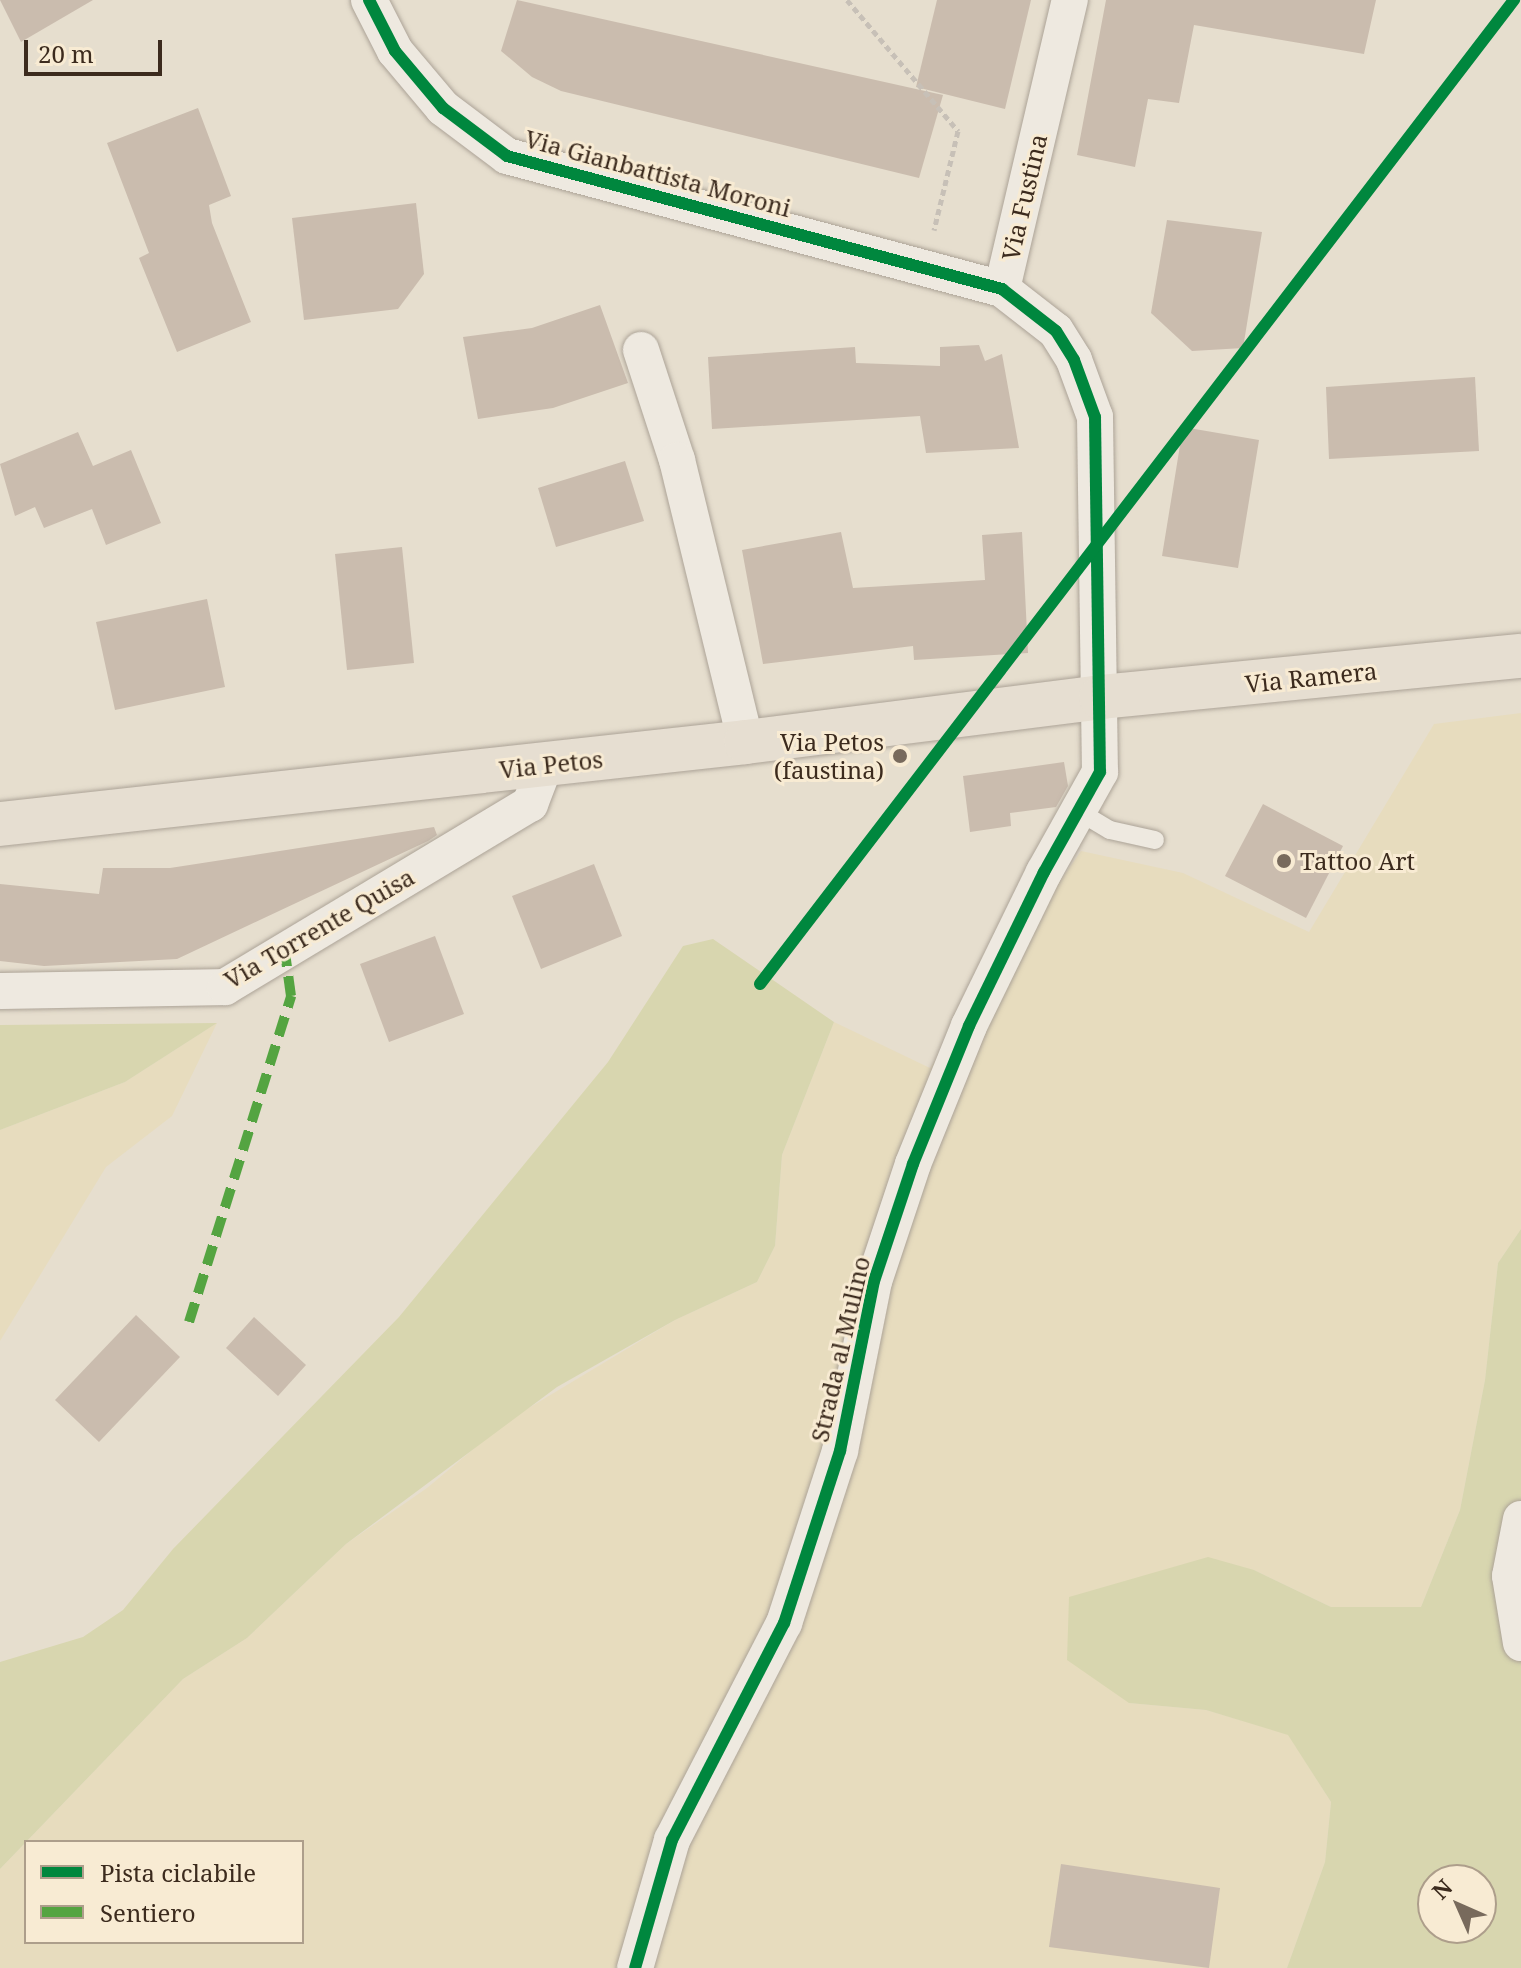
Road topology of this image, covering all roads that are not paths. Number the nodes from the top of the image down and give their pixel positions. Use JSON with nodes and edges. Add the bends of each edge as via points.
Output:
{"nodes":[{"id":1,"x":369,"y":0,"type":"edge"},
{"id":2,"x":1070,"y":0,"type":"edge"},
{"id":3,"x":1002,"y":289,"type":"junction"},
{"id":4,"x":641,"y":350,"type":"dead end"},
{"id":5,"x":1521,"y":656,"type":"edge"},
{"id":6,"x":1101,"y":697,"type":"junction"},
{"id":7,"x":746,"y":742,"type":"junction"},
{"id":8,"x":545,"y":765,"type":"junction"},
{"id":9,"x":1078,"y":811,"type":"junction"},
{"id":10,"x":0,"y":824,"type":"edge"},
{"id":11,"x":1155,"y":840,"type":"dead end"},
{"id":12,"x":0,"y":991,"type":"edge"},
{"id":13,"x":1521,"y":1519,"type":"edge"},
{"id":14,"x":1521,"y":1643,"type":"edge"},
{"id":15,"x":635,"y":1968,"type":"edge"}],
"edges":[{"from":1,"to":3,"type":"street","name":"Via Gianbattista Moroni","via":[[395,51],[443,108],[507,156]]},
{"from":2,"to":3,"type":"street","name":"Via Fustina"},
{"from":3,"to":6,"type":"street","name":"Via Fustina","via":[[1056,331],[1074,360],[1095,417]]},
{"from":4,"to":7,"type":"street","via":[[677,460]]},
{"from":5,"to":6,"type":"main road","name":"Via Ramera"},
{"from":6,"to":7,"type":"main road","name":"Via Petos"},
{"from":6,"to":9,"type":"street","name":"Strada al Mulino","via":[[1100,772]]},
{"from":7,"to":8,"type":"main road","name":"Via Petos"},
{"from":8,"to":10,"type":"main road","name":"Via Petos"},
{"from":8,"to":12,"type":"street","name":"Via Torrente Quisa","via":[[530,804],[225,987]]},
{"from":9,"to":11,"type":"lane","via":[[1110,830]]},
{"from":9,"to":15,"type":"street","name":"Strada al Mulino","via":[[969,1026],[913,1164],[874,1281],[840,1451],[784,1623],[672,1840]]},
{"from":13,"to":14,"type":"street","via":[[1510,1576]]}]}
